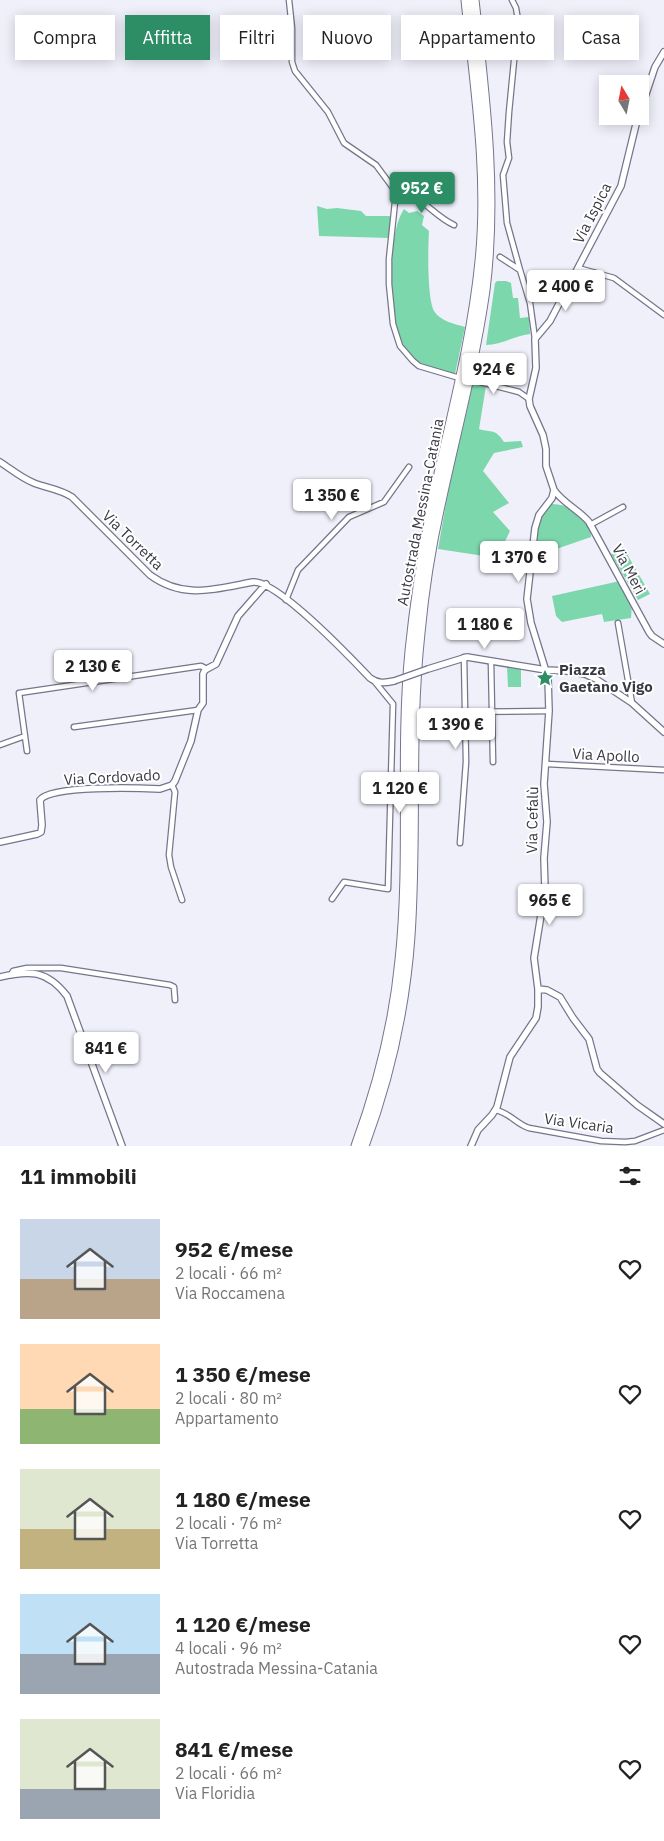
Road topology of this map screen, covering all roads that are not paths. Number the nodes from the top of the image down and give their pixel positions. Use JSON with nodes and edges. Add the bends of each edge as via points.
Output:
{"nodes":[{"id":1,"x":288,"y":0,"type":"edge"},
{"id":2,"x":466,"y":0,"type":"edge"},
{"id":3,"x":474,"y":0,"type":"edge"},
{"id":4,"x":512,"y":0,"type":"edge"},
{"id":5,"x":664,"y":52,"type":"edge"},
{"id":6,"x":649,"y":85,"type":"edge"},
{"id":7,"x":636,"y":125,"type":"edge"},
{"id":8,"x":393,"y":188,"type":"junction"},
{"id":9,"x":454,"y":225,"type":"dead end"},
{"id":10,"x":500,"y":257,"type":"dead end"},
{"id":11,"x":578,"y":268,"type":"junction"},
{"id":12,"x":520,"y":270,"type":"junction"},
{"id":13,"x":664,"y":315,"type":"edge"},
{"id":14,"x":535,"y":339,"type":"junction"},
{"id":15,"x":456,"y":376,"type":"dead end"},
{"id":16,"x":472,"y":380,"type":"dead end"},
{"id":17,"x":530,"y":389,"type":"junction"},
{"id":18,"x":519,"y":392,"type":"junction"},
{"id":19,"x":529,"y":399,"type":"junction"},
{"id":20,"x":0,"y":462,"type":"edge"},
{"id":21,"x":409,"y":467,"type":"dead end"},
{"id":22,"x":554,"y":490,"type":"junction"},
{"id":23,"x":550,"y":500,"type":"junction"},
{"id":24,"x":563,"y":500,"type":"junction"},
{"id":25,"x":571,"y":506,"type":"junction"},
{"id":26,"x":623,"y":507,"type":"dead end"},
{"id":27,"x":590,"y":525,"type":"junction"},
{"id":28,"x":266,"y":584,"type":"junction"},
{"id":29,"x":286,"y":600,"type":"junction"},
{"id":30,"x":618,"y":623,"type":"dead end"},
{"id":31,"x":664,"y":644,"type":"edge"},
{"id":32,"x":464,"y":658,"type":"junction"},
{"id":33,"x":491,"y":662,"type":"junction"},
{"id":34,"x":207,"y":669,"type":"junction"},
{"id":35,"x":546,"y":670,"type":"junction"},
{"id":36,"x":375,"y":682,"type":"junction"},
{"id":37,"x":632,"y":703,"type":"junction"},
{"id":38,"x":198,"y":710,"type":"junction"},
{"id":39,"x":549,"y":711,"type":"junction"},
{"id":40,"x":450,"y":712,"type":"dead end"},
{"id":41,"x":465,"y":712,"type":"junction"},
{"id":42,"x":492,"y":712,"type":"junction"},
{"id":43,"x":74,"y":726,"type":"dead end"},
{"id":44,"x":664,"y":732,"type":"edge"},
{"id":45,"x":25,"y":736,"type":"junction"},
{"id":46,"x":0,"y":745,"type":"edge"},
{"id":47,"x":27,"y":751,"type":"dead end"},
{"id":48,"x":493,"y":762,"type":"dead end"},
{"id":49,"x":547,"y":764,"type":"junction"},
{"id":50,"x":664,"y":770,"type":"edge"},
{"id":51,"x":172,"y":785,"type":"junction"},
{"id":52,"x":0,"y":842,"type":"edge"},
{"id":53,"x":460,"y":843,"type":"dead end"},
{"id":54,"x":332,"y":899,"type":"dead end"},
{"id":55,"x":182,"y":900,"type":"dead end"},
{"id":56,"x":11,"y":975,"type":"junction"},
{"id":57,"x":0,"y":977,"type":"edge"},
{"id":58,"x":538,"y":989,"type":"junction"},
{"id":59,"x":175,"y":1000,"type":"dead end"},
{"id":60,"x":495,"y":1110,"type":"junction"},
{"id":61,"x":664,"y":1124,"type":"edge"},
{"id":62,"x":664,"y":1130,"type":"edge"},
{"id":63,"x":122,"y":1146,"type":"edge"},
{"id":64,"x":356,"y":1146,"type":"edge"},
{"id":65,"x":364,"y":1146,"type":"edge"},
{"id":66,"x":471,"y":1146,"type":"edge"}],
"edges":[{"from":1,"to":8,"type":"street","via":[[295,71],[328,112],[344,143],[376,165]]},
{"from":2,"to":64,"type":"highway","name":"Autostrada Messina-Catania","via":[[482,158],[480,259],[469,334],[423,552],[412,633],[407,705],[403,911],[397,982],[382,1063]]},
{"from":3,"to":65,"type":"highway","name":"Autostrada Messina-Catania","via":[[490,159],[488,259],[481,317],[430,554],[420,633],[415,706],[411,911],[405,983],[390,1065]]},
{"from":4,"to":12,"type":"street","via":[[518,20],[507,142],[509,158],[503,174],[507,223]]},
{"from":5,"to":6,"type":"street"},
{"from":7,"to":11,"type":"street","name":"Via Ispica","via":[[621,186]]},
{"from":8,"to":9,"type":"street","via":[[413,196]]},
{"from":8,"to":15,"type":"street","via":[[395,202],[389,284],[396,335],[406,354],[419,366]]},
{"from":10,"to":12,"type":"street"},
{"from":11,"to":13,"type":"street","via":[[614,278]]},
{"from":11,"to":14,"type":"street","name":"Via Ispica","via":[[550,320]]},
{"from":12,"to":14,"type":"street","via":[[530,303]]},
{"from":14,"to":17,"type":"street","via":[[536,368]]},
{"from":16,"to":18,"type":"street"},
{"from":17,"to":18,"type":"street"},
{"from":17,"to":19,"type":"street"},
{"from":18,"to":19,"type":"street"},
{"from":19,"to":22,"type":"street","via":[[543,435],[546,466]]},
{"from":20,"to":28,"type":"street","name":"Via Torretta","via":[[21,477],[72,497],[160,582],[203,592],[259,581]]},
{"from":21,"to":29,"type":"street","via":[[384,502],[349,517],[298,570]]},
{"from":22,"to":23,"type":"street"},
{"from":22,"to":24,"type":"street","name":"Via Merì"},
{"from":23,"to":24,"type":"street"},
{"from":23,"to":25,"type":"street"},
{"from":23,"to":35,"type":"street","via":[[539,515],[535,528],[527,599]]},
{"from":24,"to":25,"type":"street","name":"Via Merì"},
{"from":25,"to":27,"type":"street","name":"Via Merì"},
{"from":26,"to":27,"type":"street"},
{"from":27,"to":31,"type":"street","name":"Via Merì","via":[[652,636]]},
{"from":28,"to":29,"type":"street"},
{"from":28,"to":34,"type":"street","name":"Via Cordovado","via":[[238,616],[216,664]]},
{"from":29,"to":36,"type":"street","via":[[337,643]]},
{"from":30,"to":37,"type":"street"},
{"from":32,"to":33,"type":"street"},
{"from":32,"to":36,"type":"street","bridge":true,"via":[[394,681]]},
{"from":32,"to":41,"type":"street"},
{"from":33,"to":35,"type":"street"},
{"from":33,"to":42,"type":"street"},
{"from":34,"to":38,"type":"street","name":"Via Cordovado","via":[[203,674],[203,703]]},
{"from":34,"to":45,"type":"street","via":[[201,666],[19,693]]},
{"from":35,"to":37,"type":"street","via":[[585,674]]},
{"from":35,"to":39,"type":"street","name":"Via Cefalù"},
{"from":36,"to":54,"type":"street","via":[[392,704],[388,889],[344,882]]},
{"from":37,"to":44,"type":"street"},
{"from":38,"to":43,"type":"street"},
{"from":38,"to":51,"type":"street","name":"Via Cordovado","via":[[191,742]]},
{"from":39,"to":42,"type":"street"},
{"from":39,"to":49,"type":"street","name":"Via Cefalù"},
{"from":40,"to":41,"type":"street"},
{"from":41,"to":42,"type":"street"},
{"from":41,"to":53,"type":"street","via":[[466,762]]},
{"from":42,"to":48,"type":"street"},
{"from":45,"to":46,"type":"street"},
{"from":45,"to":47,"type":"street"},
{"from":49,"to":50,"type":"street","name":"Via Apollo"},
{"from":49,"to":58,"type":"street","name":"Via Cefalù","via":[[544,784],[547,822],[544,899],[534,958]]},
{"from":51,"to":52,"type":"street","name":"Via Cordovado","via":[[160,789],[68,791],[46,795],[40,800],[40,832]]},
{"from":51,"to":55,"type":"street","name":"Via Cordovado","via":[[175,792],[169,855]]},
{"from":56,"to":57,"type":"street"},
{"from":56,"to":59,"type":"street","via":[[13,971],[48,967],[170,984],[174,987]]},
{"from":56,"to":63,"type":"street","via":[[35,973],[53,981],[67,996]]},
{"from":58,"to":60,"type":"street","name":"Via Cefalù","via":[[536,1018],[510,1058]]},
{"from":58,"to":61,"type":"street","via":[[560,997],[590,1039],[600,1072]]},
{"from":60,"to":62,"type":"street","name":"Via Vicaria","via":[[507,1113],[522,1126],[601,1141],[635,1141]]},
{"from":60,"to":66,"type":"street","name":"Via Cefalù","via":[[478,1130]]}]}
